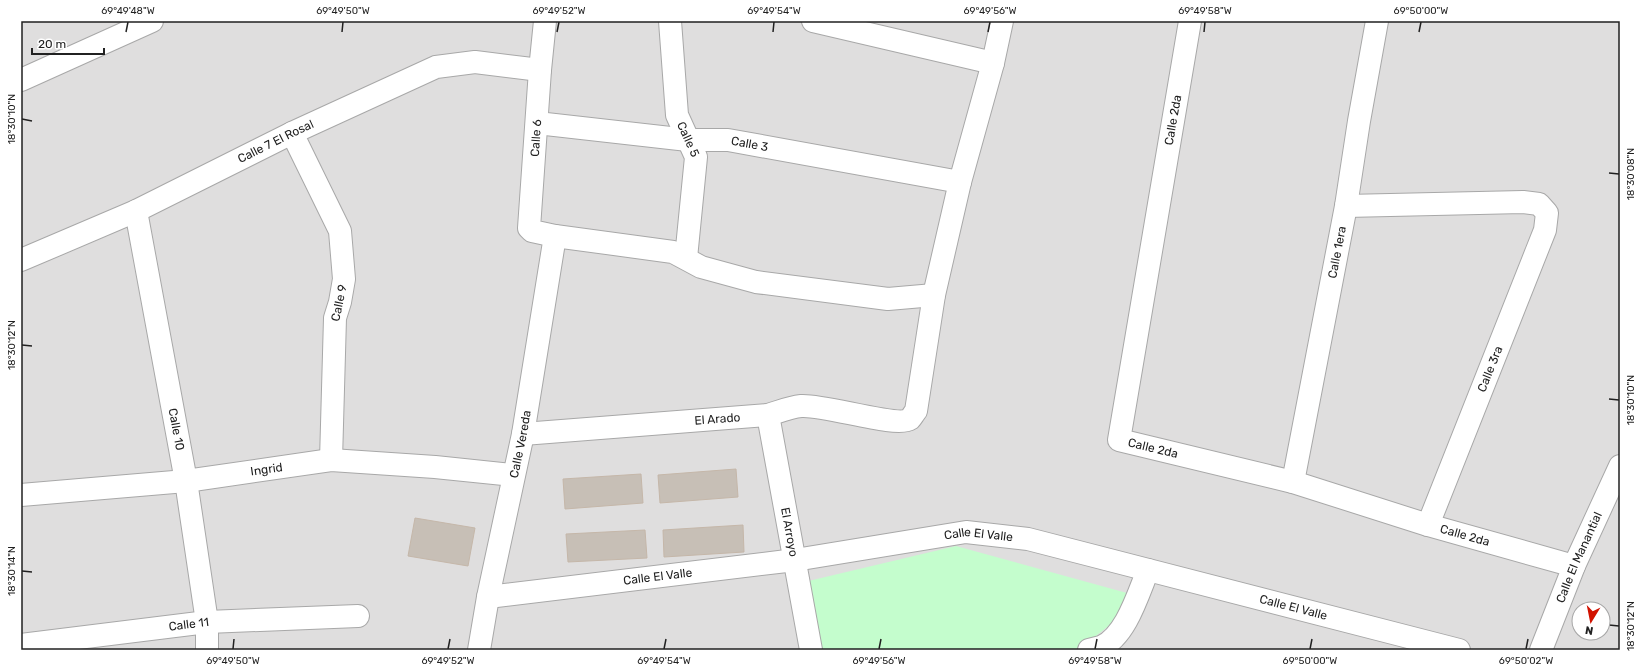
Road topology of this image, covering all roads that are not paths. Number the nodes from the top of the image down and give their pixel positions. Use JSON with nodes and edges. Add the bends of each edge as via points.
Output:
{"nodes":[{"id":1,"x":152,"y":21,"type":"edge"},
{"id":2,"x":545,"y":21,"type":"edge"},
{"id":3,"x":670,"y":21,"type":"edge"},
{"id":4,"x":813,"y":21,"type":"edge"},
{"id":5,"x":1002,"y":21,"type":"edge"},
{"id":6,"x":1190,"y":21,"type":"edge"},
{"id":7,"x":1377,"y":21,"type":"edge"},
{"id":8,"x":994,"y":63,"type":"junction"},
{"id":9,"x":540,"y":70,"type":"junction"},
{"id":10,"x":21,"y":80,"type":"edge"},
{"id":11,"x":537,"y":123,"type":"junction"},
{"id":12,"x":292,"y":133,"type":"junction"},
{"id":13,"x":688,"y":140,"type":"junction"},
{"id":14,"x":960,"y":182,"type":"junction"},
{"id":15,"x":1346,"y":206,"type":"junction"},
{"id":16,"x":136,"y":211,"type":"junction"},
{"id":17,"x":555,"y":236,"type":"junction"},
{"id":18,"x":686,"y":258,"type":"junction"},
{"id":19,"x":21,"y":260,"type":"edge"},
{"id":20,"x":934,"y":295,"type":"junction"},
{"id":21,"x":768,"y":415,"type":"junction"},
{"id":22,"x":523,"y":434,"type":"junction"},
{"id":23,"x":331,"y":460,"type":"junction"},
{"id":24,"x":1620,"y":466,"type":"edge"},
{"id":25,"x":513,"y":476,"type":"junction"},
{"id":26,"x":186,"y":481,"type":"junction"},
{"id":27,"x":1293,"y":482,"type":"junction"},
{"id":28,"x":21,"y":495,"type":"edge"},
{"id":29,"x":1428,"y":525,"type":"junction"},
{"id":30,"x":795,"y":560,"type":"junction"},
{"id":31,"x":1574,"y":566,"type":"junction"},
{"id":32,"x":1148,"y":570,"type":"junction"},
{"id":33,"x":488,"y":598,"type":"junction"},
{"id":34,"x":358,"y":616,"type":"dead end"},
{"id":35,"x":207,"y":622,"type":"junction"},
{"id":36,"x":21,"y":645,"type":"edge"},
{"id":37,"x":1451,"y":649,"type":"edge"},
{"id":38,"x":207,"y":650,"type":"edge"},
{"id":39,"x":479,"y":650,"type":"edge"},
{"id":40,"x":811,"y":650,"type":"edge"},
{"id":41,"x":1089,"y":650,"type":"edge"},
{"id":42,"x":1540,"y":650,"type":"edge"}],
"edges":[{"from":1,"to":10,"type":"street"},
{"from":2,"to":9,"type":"street","name":"Calle 6"},
{"from":3,"to":13,"type":"street","name":"Calle 5","via":[[678,114]]},
{"from":4,"to":8,"type":"street"},
{"from":5,"to":8,"type":"street"},
{"from":6,"to":27,"type":"street","name":"Calle 2da","via":[[1119,440]]},
{"from":7,"to":15,"type":"street","name":"Calle 1era"},
{"from":8,"to":14,"type":"street"},
{"from":9,"to":11,"type":"street","name":"Calle 6"},
{"from":9,"to":12,"type":"street","name":"Calle 7 El Rosal","via":[[475,62],[436,67]]},
{"from":11,"to":13,"type":"street","name":"Calle 3"},
{"from":11,"to":17,"type":"street","name":"Calle 6","via":[[529,228]]},
{"from":12,"to":16,"type":"street","name":"Calle 7 El Rosal"},
{"from":12,"to":23,"type":"street","name":"Calle 9","via":[[340,231],[344,279],[335,318]]},
{"from":13,"to":14,"type":"street","name":"Calle 3","via":[[728,140]]},
{"from":13,"to":18,"type":"street","name":"Calle 5","via":[[696,157]]},
{"from":14,"to":20,"type":"street"},
{"from":15,"to":27,"type":"street","name":"Calle 1era"},
{"from":15,"to":29,"type":"street","name":"Calle 3ra","via":[[1523,202],[1539,204],[1547,213],[1545,230]]},
{"from":16,"to":19,"type":"street","name":"Calle 7 El Rosal"},
{"from":16,"to":26,"type":"street","name":"Calle 10"},
{"from":17,"to":18,"type":"street","via":[[673,252]]},
{"from":17,"to":22,"type":"street","name":"Calle Vereda"},
{"from":18,"to":20,"type":"street","via":[[701,268],[756,282],[888,299]]},
{"from":20,"to":21,"type":"street","name":"El Arado","via":[[916,411],[910,419],[900,422],[825,407],[800,406]]},
{"from":21,"to":22,"type":"street","name":"El Arado"},
{"from":21,"to":30,"type":"street","name":"El Arroyo"},
{"from":22,"to":25,"type":"street","name":"Calle Vereda"},
{"from":23,"to":25,"type":"street","name":"Ingrid"},
{"from":23,"to":26,"type":"street","name":"Ingrid"},
{"from":24,"to":31,"type":"street","name":"Calle El Manantial"},
{"from":25,"to":33,"type":"street","name":"Calle Vereda"},
{"from":26,"to":28,"type":"street","name":"Ingrid"},
{"from":26,"to":35,"type":"street","name":"Calle 10"},
{"from":27,"to":29,"type":"street","name":"Calle 2da"},
{"from":29,"to":31,"type":"street","name":"Calle 2da"},
{"from":30,"to":32,"type":"street","name":"Calle El Valle","via":[[966,532],[1028,539]]},
{"from":30,"to":33,"type":"street","name":"Calle El Valle"},
{"from":30,"to":40,"type":"street","name":"El Arroyo"},
{"from":31,"to":42,"type":"street","name":"Calle El Manantial"},
{"from":32,"to":37,"type":"street","name":"Calle El Valle"},
{"from":32,"to":41,"type":"street","via":[[1126,621],[1116,636],[1102,646]]},
{"from":33,"to":39,"type":"street","name":"Calle Vereda"},
{"from":34,"to":35,"type":"street","name":"Calle 11"},
{"from":35,"to":36,"type":"street","name":"Calle 11"},
{"from":35,"to":38,"type":"street","name":"Calle 10"}]}
